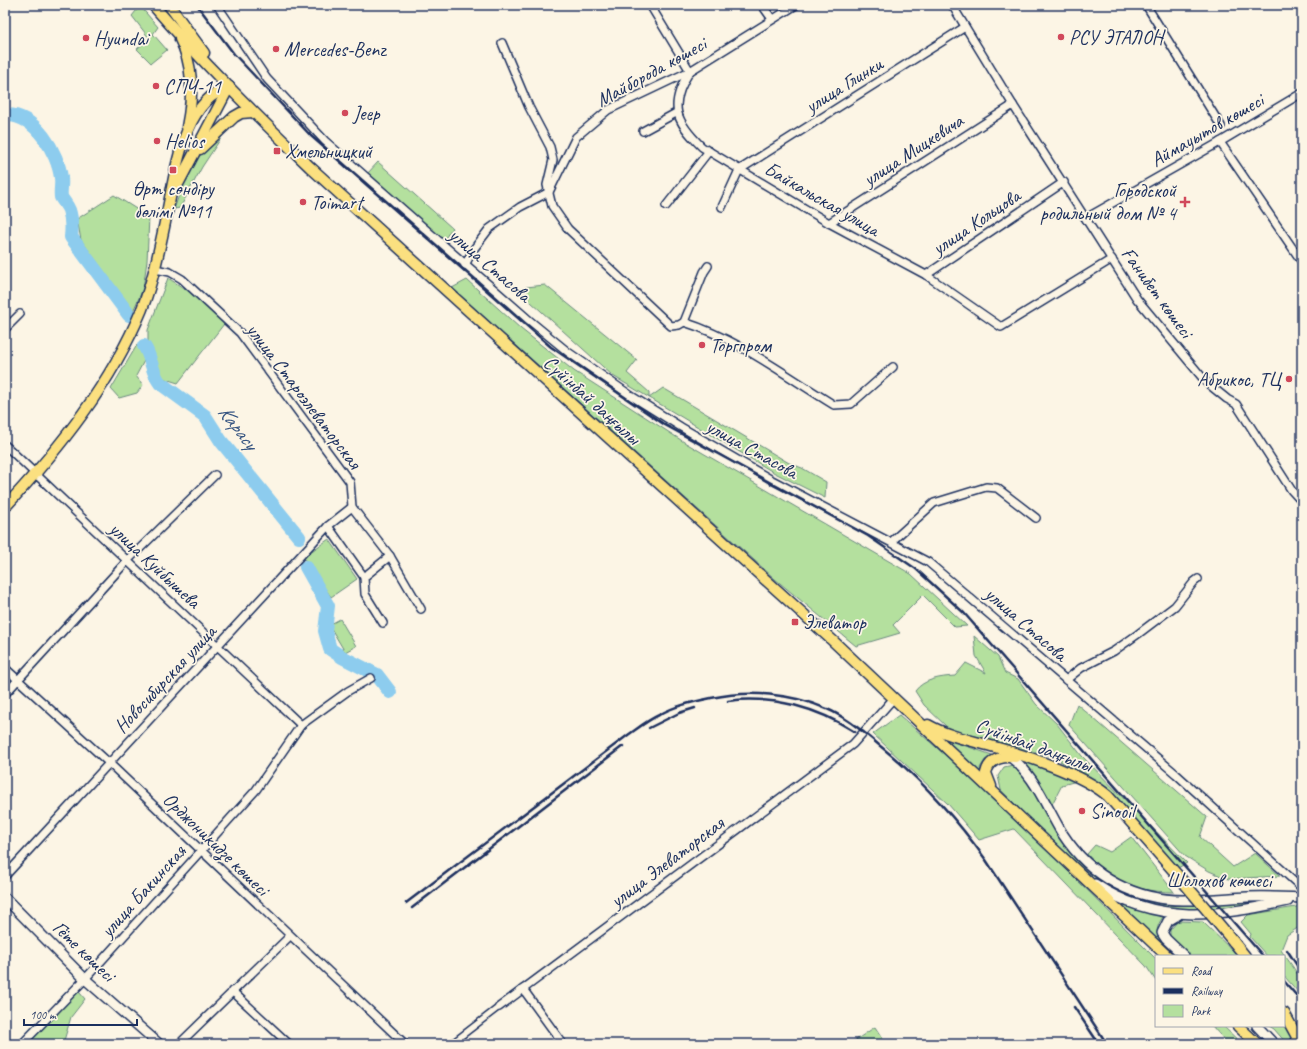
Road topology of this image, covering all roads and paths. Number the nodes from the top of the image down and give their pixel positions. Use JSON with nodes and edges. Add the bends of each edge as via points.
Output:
{"nodes":[{"id":1,"x":153,"y":5,"type":"edge"},
{"id":2,"x":169,"y":5,"type":"edge"},
{"id":3,"x":217,"y":5,"type":"edge"},
{"id":4,"x":650,"y":5,"type":"edge"},
{"id":5,"x":762,"y":5,"type":"edge"},
{"id":6,"x":796,"y":5,"type":"edge"},
{"id":7,"x":952,"y":5,"type":"edge"},
{"id":8,"x":1146,"y":5,"type":"edge"},
{"id":9,"x":772,"y":20,"type":"junction"},
{"id":10,"x":965,"y":27,"type":"junction"},
{"id":11,"x":176,"y":32,"type":"junction"},
{"id":12,"x":502,"y":43,"type":"dead end"},
{"id":13,"x":690,"y":71,"type":"junction"},
{"id":14,"x":229,"y":87,"type":"junction"},
{"id":15,"x":1302,"y":93,"type":"edge"},
{"id":16,"x":1013,"y":105,"type":"junction"},
{"id":17,"x":253,"y":112,"type":"junction"},
{"id":18,"x":676,"y":113,"type":"junction"},
{"id":19,"x":1221,"y":126,"type":"dead end"},
{"id":20,"x":643,"y":131,"type":"dead end"},
{"id":21,"x":183,"y":142,"type":"junction"},
{"id":22,"x":1220,"y":142,"type":"junction"},
{"id":23,"x":709,"y":151,"type":"junction"},
{"id":24,"x":185,"y":168,"type":"junction"},
{"id":25,"x":739,"y":170,"type":"junction"},
{"id":26,"x":1064,"y":182,"type":"junction"},
{"id":27,"x":549,"y":192,"type":"junction"},
{"id":28,"x":170,"y":200,"type":"junction"},
{"id":29,"x":666,"y":206,"type":"dead end"},
{"id":30,"x":722,"y":207,"type":"dead end"},
{"id":31,"x":1086,"y":218,"type":"junction"},
{"id":32,"x":830,"y":222,"type":"junction"},
{"id":33,"x":1112,"y":259,"type":"junction"},
{"id":34,"x":1302,"y":262,"type":"edge"},
{"id":35,"x":465,"y":265,"type":"junction"},
{"id":36,"x":708,"y":266,"type":"dead end"},
{"id":37,"x":155,"y":269,"type":"junction"},
{"id":38,"x":926,"y":275,"type":"junction"},
{"id":39,"x":20,"y":314,"type":"dead end"},
{"id":40,"x":684,"y":322,"type":"junction"},
{"id":41,"x":5,"y":329,"type":"edge"},
{"id":42,"x":893,"y":367,"type":"dead end"},
{"id":43,"x":5,"y":445,"type":"edge"},
{"id":44,"x":36,"y":474,"type":"junction"},
{"id":45,"x":215,"y":474,"type":"dead end"},
{"id":46,"x":1301,"y":499,"type":"edge"},
{"id":47,"x":5,"y":507,"type":"edge"},
{"id":48,"x":352,"y":507,"type":"junction"},
{"id":49,"x":1036,"y":518,"type":"dead end"},
{"id":50,"x":328,"y":526,"type":"junction"},
{"id":51,"x":891,"y":542,"type":"junction"},
{"id":52,"x":390,"y":556,"type":"junction"},
{"id":53,"x":127,"y":561,"type":"junction"},
{"id":54,"x":364,"y":576,"type":"junction"},
{"id":55,"x":1198,"y":579,"type":"dead end"},
{"id":56,"x":421,"y":609,"type":"dead end"},
{"id":57,"x":383,"y":623,"type":"dead end"},
{"id":58,"x":218,"y":646,"type":"junction"},
{"id":59,"x":5,"y":668,"type":"edge"},
{"id":60,"x":371,"y":678,"type":"dead end"},
{"id":61,"x":18,"y":680,"type":"junction"},
{"id":62,"x":1066,"y":680,"type":"junction"},
{"id":63,"x":5,"y":694,"type":"edge"},
{"id":64,"x":894,"y":698,"type":"junction"},
{"id":65,"x":910,"y":712,"type":"junction"},
{"id":66,"x":301,"y":725,"type":"junction"},
{"id":67,"x":994,"y":747,"type":"junction"},
{"id":68,"x":1010,"y":756,"type":"junction"},
{"id":69,"x":1026,"y":758,"type":"junction"},
{"id":70,"x":108,"y":762,"type":"junction"},
{"id":71,"x":997,"y":794,"type":"junction"},
{"id":72,"x":200,"y":851,"type":"junction"},
{"id":73,"x":1078,"y":871,"type":"junction"},
{"id":74,"x":5,"y":876,"type":"edge"},
{"id":75,"x":1302,"y":888,"type":"edge"},
{"id":76,"x":5,"y":898,"type":"edge"},
{"id":77,"x":1302,"y":898,"type":"edge"},
{"id":78,"x":1178,"y":915,"type":"junction"},
{"id":79,"x":290,"y":936,"type":"junction"},
{"id":80,"x":1166,"y":955,"type":"edge"},
{"id":81,"x":1183,"y":955,"type":"edge"},
{"id":82,"x":1244,"y":955,"type":"edge"},
{"id":83,"x":85,"y":979,"type":"junction"},
{"id":84,"x":523,"y":989,"type":"junction"},
{"id":85,"x":232,"y":991,"type":"junction"},
{"id":86,"x":499,"y":1007,"type":"joint"},
{"id":87,"x":1285,"y":1015,"type":"edge"},
{"id":88,"x":1239,"y":1027,"type":"edge"},
{"id":89,"x":1259,"y":1027,"type":"edge"},
{"id":90,"x":22,"y":1044,"type":"edge"},
{"id":91,"x":159,"y":1044,"type":"edge"},
{"id":92,"x":179,"y":1044,"type":"edge"},
{"id":93,"x":289,"y":1044,"type":"edge"},
{"id":94,"x":405,"y":1044,"type":"edge"},
{"id":95,"x":451,"y":1044,"type":"edge"},
{"id":96,"x":563,"y":1044,"type":"edge"},
{"id":97,"x":1257,"y":1044,"type":"edge"},
{"id":98,"x":1274,"y":1044,"type":"edge"},
{"id":99,"x":1301,"y":1044,"type":"edge"}],
"edges":[{"from":1,"to":11,"type":"main road"},
{"from":2,"to":14,"type":"main road"},
{"from":3,"to":35,"type":"street","name":"улица Стасова","via":[[254,62],[302,117]]},
{"from":4,"to":13,"type":"street"},
{"from":5,"to":9,"type":"street"},
{"from":6,"to":9,"type":"street","name":"Майборода көшесі"},
{"from":7,"to":10,"type":"street","name":"Ғанибет көшесі"},
{"from":8,"to":19,"type":"street"},
{"from":9,"to":13,"type":"street","name":"Майборода көшесі"},
{"from":10,"to":16,"type":"street","name":"Ғанибет көшесі"},
{"from":10,"to":25,"type":"street","name":"улица Глинки"},
{"from":11,"to":14,"type":"main road"},
{"from":11,"to":21,"type":"main road","via":[[188,59],[191,77],[189,115]]},
{"from":12,"to":27,"type":"street","via":[[529,107],[550,147],[554,160],[547,185]]},
{"from":13,"to":18,"type":"street","via":[[682,84]]},
{"from":13,"to":27,"type":"street","name":"Майборода көшесі","via":[[608,110],[576,137]]},
{"from":14,"to":17,"type":"main road","name":"Сүйінбай даңғылы"},
{"from":14,"to":21,"type":"main road","via":[[208,98],[195,116]]},
{"from":14,"to":24,"type":"main road"},
{"from":15,"to":22,"type":"street","name":"Аймауытов көшесі"},
{"from":16,"to":26,"type":"street","name":"Ғанибет көшесі"},
{"from":16,"to":32,"type":"street","name":"улица Мицкевича"},
{"from":17,"to":24,"type":"main road","via":[[241,113],[234,117],[209,139]]},
{"from":17,"to":64,"type":"main road","name":"Сүйінбай даңғылы","via":[[360,214]]},
{"from":18,"to":20,"type":"street"},
{"from":18,"to":23,"type":"street","name":"Байкальская улица","via":[[688,133]]},
{"from":21,"to":28,"type":"main road"},
{"from":22,"to":31,"type":"street","name":"Аймауытов көшесі"},
{"from":22,"to":34,"type":"street"},
{"from":23,"to":25,"type":"street","name":"Байкальская улица"},
{"from":23,"to":29,"type":"street"},
{"from":24,"to":28,"type":"main road"},
{"from":25,"to":30,"type":"street"},
{"from":25,"to":32,"type":"street","name":"Байкальская улица"},
{"from":26,"to":31,"type":"street","name":"Ғанибет көшесі"},
{"from":26,"to":38,"type":"street","name":"улица Кольцова"},
{"from":27,"to":35,"type":"street","via":[[520,207],[489,229]]},
{"from":27,"to":40,"type":"street","via":[[552,206],[568,229],[671,326]]},
{"from":28,"to":37,"type":"main road"},
{"from":31,"to":33,"type":"street","name":"Ғанибет көшесі"},
{"from":32,"to":38,"type":"street","name":"Байкальская улица"},
{"from":33,"to":38,"type":"street","name":"Байкальская улица","via":[[1001,327]]},
{"from":33,"to":46,"type":"street","name":"Ғанибет көшесі","via":[[1137,299],[1206,382],[1236,404],[1292,491]]},
{"from":35,"to":51,"type":"street","name":"улица Стасова","via":[[568,352],[633,397],[772,480]]},
{"from":36,"to":40,"type":"street"},
{"from":37,"to":44,"type":"main road","via":[[142,310],[107,376],[80,419]]},
{"from":37,"to":48,"type":"street","name":"улица Староэлеваторская","via":[[170,272],[182,279],[240,333],[350,482]]},
{"from":39,"to":41,"type":"street"},
{"from":40,"to":42,"type":"street","via":[[731,341],[834,405],[851,404]]},
{"from":43,"to":44,"type":"street","name":"улица Куйбышева"},
{"from":44,"to":47,"type":"main road"},
{"from":44,"to":53,"type":"street","name":"улица Куйбышева"},
{"from":45,"to":53,"type":"street"},
{"from":48,"to":50,"type":"street","name":"Новосибирская улица"},
{"from":48,"to":52,"type":"street"},
{"from":49,"to":51,"type":"street","via":[[997,488],[986,487],[934,503]]},
{"from":50,"to":54,"type":"street"},
{"from":50,"to":58,"type":"street","name":"Новосибирская улица"},
{"from":51,"to":62,"type":"street","name":"улица Стасова","via":[[928,562]]},
{"from":52,"to":54,"type":"street"},
{"from":52,"to":56,"type":"street"},
{"from":53,"to":58,"type":"street","name":"улица Куйбышева"},
{"from":53,"to":61,"type":"street"},
{"from":54,"to":57,"type":"street","via":[[365,594]]},
{"from":55,"to":62,"type":"street","via":[[1175,606],[1114,651],[1081,668]]},
{"from":58,"to":66,"type":"street","name":"улица Куйбышева"},
{"from":58,"to":70,"type":"street","name":"Новосибирская улица"},
{"from":59,"to":61,"type":"street","name":"Орджоникидзе көшесі"},
{"from":60,"to":66,"type":"street","name":"улица Бакинская","via":[[348,691]]},
{"from":61,"to":63,"type":"street"},
{"from":61,"to":70,"type":"street","name":"Орджоникидзе көшесі"},
{"from":62,"to":75,"type":"street","name":"улица Стасова","via":[[1176,774]]},
{"from":64,"to":65,"type":"main road","name":"Сүйінбай даңғылы"},
{"from":64,"to":84,"type":"street","name":"улица Элеваторская","via":[[853,744]]},
{"from":65,"to":67,"type":"main road","name":"Сүйінбай даңғылы","via":[[946,734]]},
{"from":65,"to":71,"type":"main road","name":"Сүйінбай даңғылы"},
{"from":66,"to":72,"type":"street","name":"улица Бакинская","via":[[256,790]]},
{"from":67,"to":68,"type":"main road","name":"Шолохов көшесі"},
{"from":67,"to":69,"type":"main road","name":"Сүйінбай даңғылы"},
{"from":68,"to":69,"type":"main road"},
{"from":68,"to":71,"type":"main road","via":[[995,759],[987,769],[987,780]]},
{"from":68,"to":77,"type":"main road","name":"Шолохов көшесі","via":[[1028,773],[1063,834],[1077,853],[1093,869],[1125,889],[1151,897],[1189,900]]},
{"from":69,"to":82,"type":"main road","name":"Сүйінбай даңғылы","bridge":true,"via":[[1066,772],[1108,796]]},
{"from":70,"to":72,"type":"street","name":"Орджоникидзе көшесі"},
{"from":70,"to":74,"type":"street","name":"Новосибирская улица"},
{"from":71,"to":73,"type":"main road","name":"Сүйінбай даңғылы"},
{"from":72,"to":79,"type":"street","name":"Орджоникидзе көшесі"},
{"from":72,"to":83,"type":"street","name":"улица Бакинская"},
{"from":73,"to":78,"type":"main road","name":"Шолохов көшесі","via":[[1123,900],[1150,910]]},
{"from":73,"to":80,"type":"main road","name":"Сүйінбай даңғылы"},
{"from":76,"to":83,"type":"main road","name":"Гёте көшесі"},
{"from":77,"to":78,"type":"main road","name":"Шолохов көшесі","via":[[1248,910]]},
{"from":78,"to":81,"type":"main road","via":[[1168,921],[1162,933]]},
{"from":79,"to":85,"type":"street"},
{"from":79,"to":94,"type":"street","name":"Орджоникидзе көшесі"},
{"from":83,"to":90,"type":"street","name":"улица Бакинская"},
{"from":83,"to":91,"type":"main road","name":"Гёте көшесі"},
{"from":84,"to":86,"type":"street","name":"улица Элеваторская"},
{"from":84,"to":96,"type":"street"},
{"from":85,"to":92,"type":"street"},
{"from":85,"to":93,"type":"street"},
{"from":86,"to":95,"type":"street","name":"улица Элеваторская"},
{"from":87,"to":99,"type":"main road"},
{"from":88,"to":97,"type":"main road"},
{"from":89,"to":98,"type":"main road"}]}
